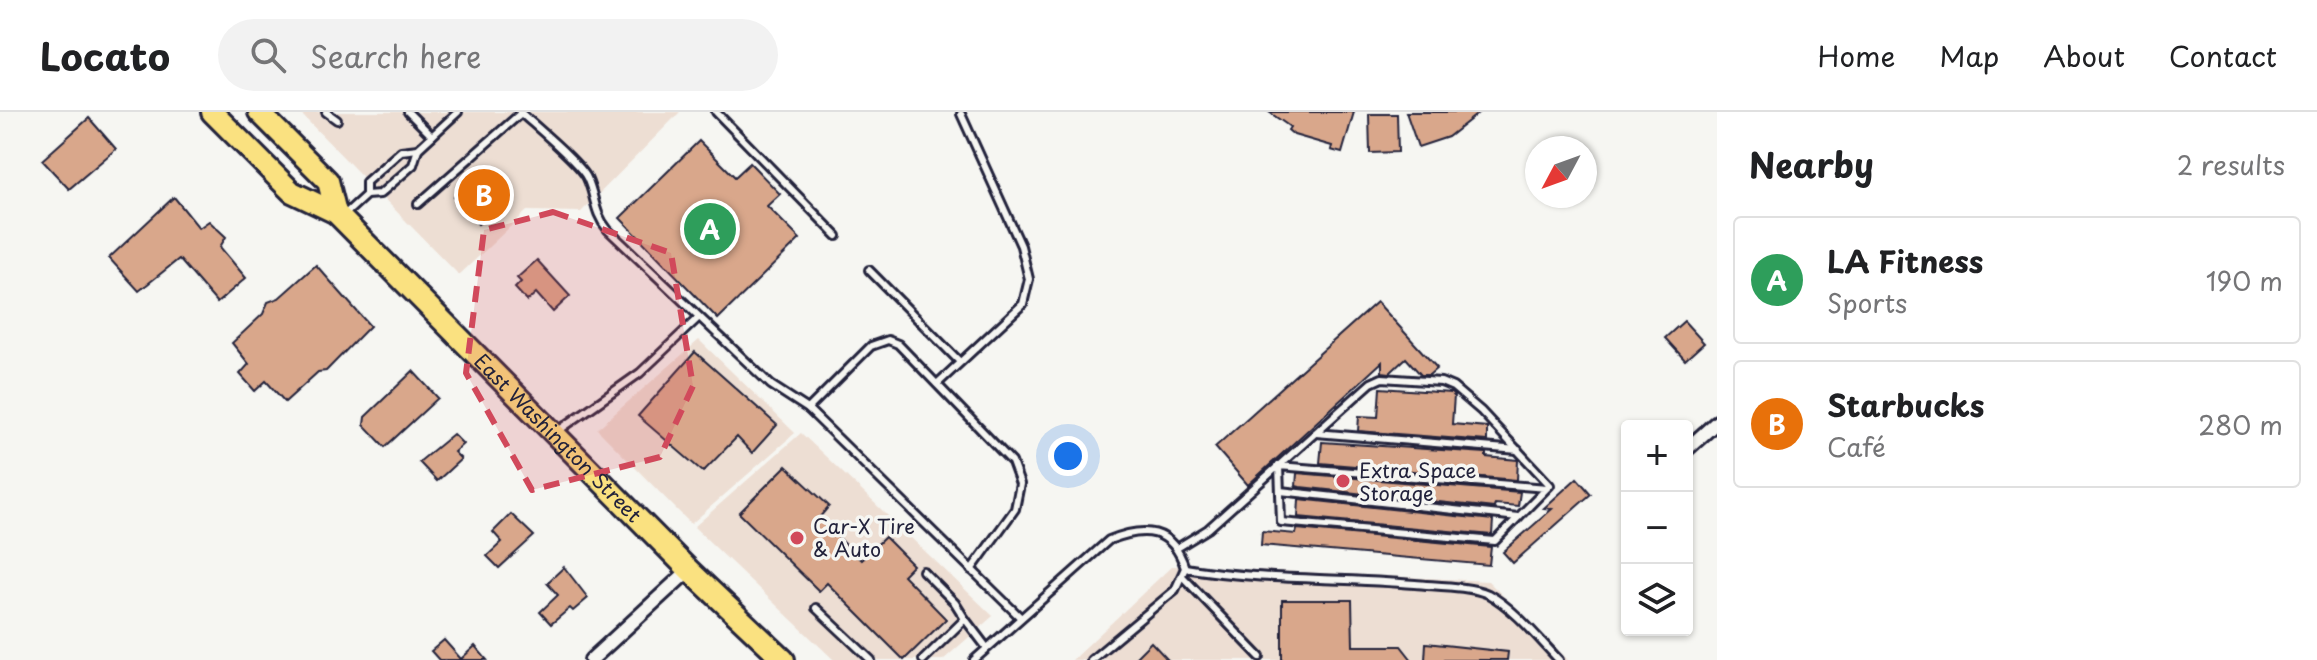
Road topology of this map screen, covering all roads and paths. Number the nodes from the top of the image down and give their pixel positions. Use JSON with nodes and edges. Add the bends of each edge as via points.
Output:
{"nodes":[{"id":1,"x":212,"y":112,"type":"edge"},
{"id":2,"x":259,"y":112,"type":"edge"},
{"id":3,"x":326,"y":112,"type":"edge"},
{"id":4,"x":408,"y":112,"type":"edge"},
{"id":5,"x":458,"y":112,"type":"edge"},
{"id":6,"x":521,"y":112,"type":"edge"},
{"id":7,"x":716,"y":112,"type":"edge"},
{"id":8,"x":961,"y":114,"type":"dead end"},
{"id":9,"x":337,"y":120,"type":"dead end"},
{"id":10,"x":432,"y":136,"type":"junction"},
{"id":11,"x":418,"y":149,"type":"junction"},
{"id":12,"x":366,"y":195,"type":"junction"},
{"id":13,"x":418,"y":204,"type":"dead end"},
{"id":14,"x":338,"y":216,"type":"junction"},
{"id":15,"x":837,"y":236,"type":"dead end"},
{"id":16,"x":869,"y":270,"type":"dead end"},
{"id":17,"x":698,"y":318,"type":"junction"},
{"id":18,"x":960,"y":362,"type":"junction"},
{"id":19,"x":937,"y":384,"type":"junction"},
{"id":20,"x":808,"y":409,"type":"junction"},
{"id":21,"x":1717,"y":422,"type":"edge"},
{"id":22,"x":1316,"y":433,"type":"junction"},
{"id":23,"x":554,"y":434,"type":"junction"},
{"id":24,"x":1693,"y":444,"type":"edge"},
{"id":25,"x":1518,"y":450,"type":"junction"},
{"id":26,"x":1279,"y":466,"type":"junction"},
{"id":27,"x":1547,"y":488,"type":"junction"},
{"id":28,"x":1280,"y":491,"type":"junction"},
{"id":29,"x":1518,"y":517,"type":"junction"},
{"id":30,"x":1177,"y":548,"type":"junction"},
{"id":31,"x":1185,"y":568,"type":"junction"},
{"id":32,"x":689,"y":570,"type":"junction"},
{"id":33,"x":971,"y":570,"type":"junction"},
{"id":34,"x":923,"y":571,"type":"dead end"},
{"id":35,"x":1182,"y":576,"type":"junction"},
{"id":36,"x":816,"y":608,"type":"dead end"},
{"id":37,"x":1020,"y":617,"type":"junction"},
{"id":38,"x":965,"y":619,"type":"junction"},
{"id":39,"x":987,"y":648,"type":"junction"},
{"id":40,"x":1260,"y":657,"type":"dead end"},
{"id":41,"x":591,"y":660,"type":"edge"},
{"id":42,"x":784,"y":660,"type":"edge"},
{"id":43,"x":871,"y":660,"type":"edge"},
{"id":44,"x":923,"y":660,"type":"edge"},
{"id":45,"x":974,"y":660,"type":"edge"},
{"id":46,"x":1091,"y":660,"type":"edge"},
{"id":47,"x":1559,"y":660,"type":"edge"}],
"edges":[{"from":1,"to":14,"type":"main road","name":"East Washington Street","via":[[292,192]]},
{"from":2,"to":14,"type":"main road","name":"East Washington Street","via":[[328,181]]},
{"from":3,"to":9,"type":"lane"},
{"from":4,"to":10,"type":"lane"},
{"from":5,"to":10,"type":"lane"},
{"from":6,"to":13,"type":"lane"},
{"from":6,"to":17,"type":"lane","via":[[587,177],[591,198],[608,230]]},
{"from":7,"to":15,"type":"lane"},
{"from":8,"to":18,"type":"lane","via":[[1021,246],[1029,279],[1023,304]]},
{"from":10,"to":11,"type":"lane"},
{"from":11,"to":12,"type":"lane","via":[[413,165],[380,194]]},
{"from":11,"to":12,"type":"lane","via":[[401,151],[366,182]]},
{"from":12,"to":14,"type":"lane"},
{"from":14,"to":23,"type":"main road","name":"East Washington Street"},
{"from":16,"to":18,"type":"lane"},
{"from":17,"to":20,"type":"lane","via":[[771,385]]},
{"from":17,"to":23,"type":"lane","via":[[640,373]]},
{"from":18,"to":19,"type":"lane"},
{"from":19,"to":20,"type":"lane","via":[[888,340],[871,346]]},
{"from":19,"to":33,"type":"lane","via":[[1012,462],[1020,484],[1015,509]]},
{"from":20,"to":33,"type":"lane"},
{"from":21,"to":24,"type":"street"},
{"from":22,"to":25,"type":"lane"},
{"from":22,"to":25,"type":"lane","via":[[1382,378],[1441,382],[1481,411]]},
{"from":22,"to":26,"type":"lane"},
{"from":23,"to":32,"type":"main road","name":"East Washington Street"},
{"from":25,"to":27,"type":"lane","via":[[1550,485]]},
{"from":26,"to":27,"type":"lane"},
{"from":26,"to":28,"type":"lane"},
{"from":26,"to":30,"type":"lane","via":[[1208,529]]},
{"from":27,"to":29,"type":"lane"},
{"from":28,"to":29,"type":"lane"},
{"from":28,"to":29,"type":"lane","via":[[1281,522],[1495,541]]},
{"from":30,"to":31,"type":"lane"},
{"from":30,"to":37,"type":"lane","via":[[1167,538],[1138,531],[1109,540]]},
{"from":31,"to":35,"type":"lane"},
{"from":31,"to":47,"type":"lane","via":[[1487,594]]},
{"from":32,"to":41,"type":"street"},
{"from":32,"to":42,"type":"main road","name":"East Washington Street"},
{"from":33,"to":37,"type":"lane"},
{"from":34,"to":38,"type":"lane"},
{"from":35,"to":40,"type":"lane"},
{"from":35,"to":46,"type":"lane","via":[[1175,590]]},
{"from":36,"to":43,"type":"lane"},
{"from":37,"to":39,"type":"lane"},
{"from":38,"to":39,"type":"lane"},
{"from":38,"to":44,"type":"lane"},
{"from":39,"to":45,"type":"lane"}]}
